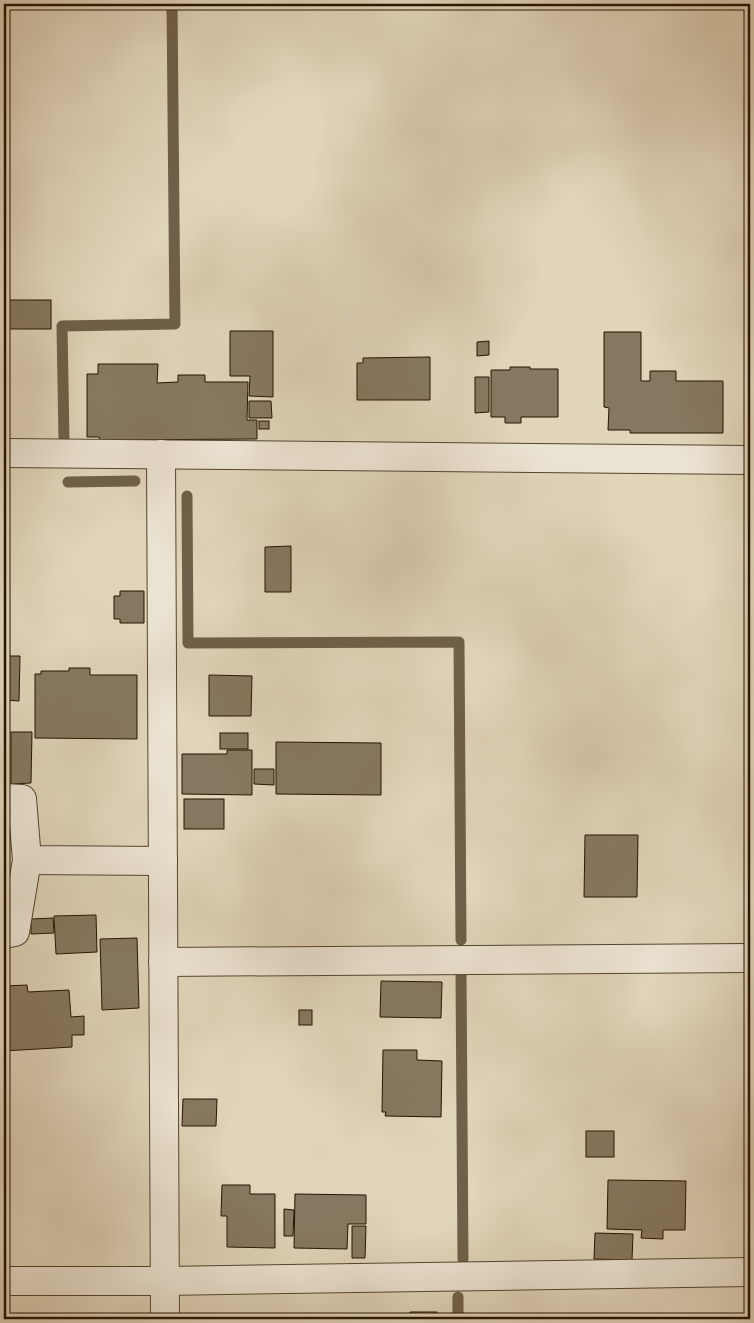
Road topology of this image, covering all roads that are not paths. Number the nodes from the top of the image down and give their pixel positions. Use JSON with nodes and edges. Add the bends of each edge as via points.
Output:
{"nodes":[{"id":1,"x":4,"y":453,"type":"edge"},
{"id":2,"x":161,"y":454,"type":"junction"},
{"id":3,"x":750,"y":460,"type":"edge"},
{"id":4,"x":4,"y":798,"type":"edge"},
{"id":5,"x":27,"y":860,"type":"junction"},
{"id":6,"x":163,"y":861,"type":"junction"},
{"id":7,"x":4,"y":934,"type":"edge"},
{"id":8,"x":750,"y":958,"type":"edge"},
{"id":9,"x":163,"y":962,"type":"junction"},
{"id":10,"x":750,"y":1272,"type":"edge"},
{"id":11,"x":164,"y":1281,"type":"junction"},
{"id":12,"x":4,"y":1282,"type":"edge"},
{"id":13,"x":165,"y":1319,"type":"edge"}],
"edges":[{"from":1,"to":2,"type":"street"},
{"from":2,"to":3,"type":"street"},
{"from":2,"to":6,"type":"street"},
{"from":4,"to":5,"type":"street","via":[[22,799]]},
{"from":5,"to":6,"type":"street"},
{"from":5,"to":7,"type":"street","via":[[15,932]]},
{"from":6,"to":9,"type":"street"},
{"from":8,"to":9,"type":"street"},
{"from":9,"to":11,"type":"street"},
{"from":10,"to":11,"type":"street"},
{"from":11,"to":12,"type":"street"},
{"from":11,"to":13,"type":"street"}]}
